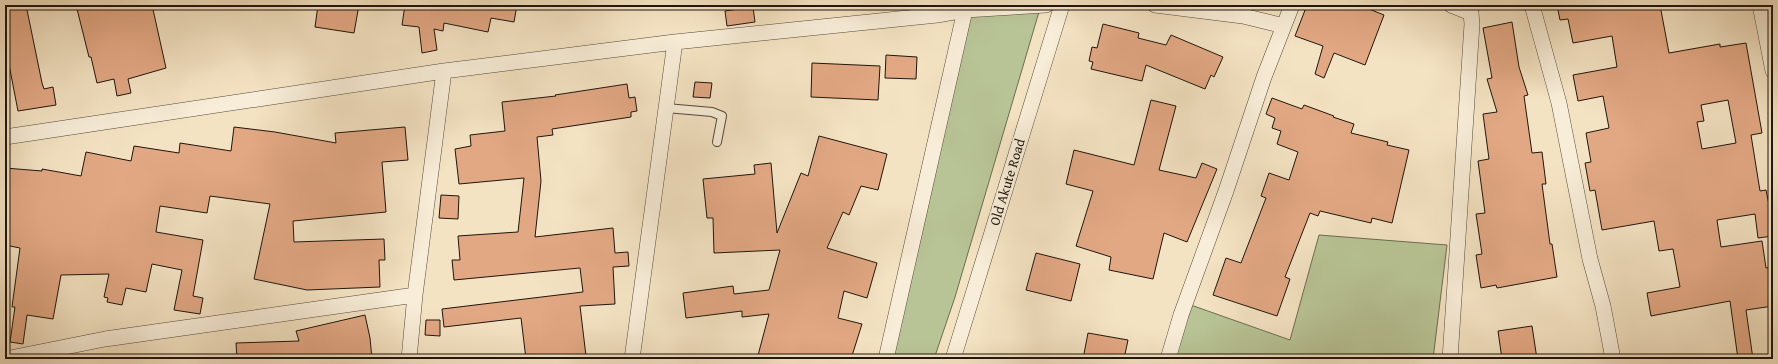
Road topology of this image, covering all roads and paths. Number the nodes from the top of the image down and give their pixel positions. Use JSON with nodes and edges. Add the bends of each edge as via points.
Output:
{"nodes":[{"id":1,"x":1046,"y":5,"type":"edge"},
{"id":2,"x":1062,"y":5,"type":"edge"},
{"id":3,"x":1155,"y":5,"type":"edge"},
{"id":4,"x":1292,"y":5,"type":"edge"},
{"id":5,"x":1450,"y":5,"type":"edge"},
{"id":6,"x":1532,"y":5,"type":"edge"},
{"id":7,"x":1760,"y":5,"type":"edge"},
{"id":8,"x":938,"y":10,"type":"edge"},
{"id":9,"x":965,"y":10,"type":"junction"},
{"id":10,"x":1284,"y":26,"type":"junction"},
{"id":11,"x":675,"y":42,"type":"junction"},
{"id":12,"x":444,"y":71,"type":"junction"},
{"id":13,"x":1773,"y":71,"type":"edge"},
{"id":14,"x":666,"y":108,"type":"junction"},
{"id":15,"x":5,"y":137,"type":"edge"},
{"id":16,"x":717,"y":142,"type":"dead end"},
{"id":17,"x":415,"y":295,"type":"junction"},
{"id":18,"x":5,"y":359,"type":"edge"},
{"id":19,"x":410,"y":359,"type":"edge"},
{"id":20,"x":632,"y":359,"type":"edge"},
{"id":21,"x":886,"y":359,"type":"edge"},
{"id":22,"x":952,"y":359,"type":"edge"},
{"id":23,"x":1168,"y":359,"type":"edge"},
{"id":24,"x":1450,"y":359,"type":"edge"},
{"id":25,"x":1612,"y":359,"type":"edge"}],
"edges":[{"from":1,"to":9,"type":"street"},
{"from":2,"to":22,"type":"street","name":"Old Akute Road"},
{"from":3,"to":10,"type":"street","via":[[1243,16]]},
{"from":4,"to":10,"type":"street"},
{"from":5,"to":24,"type":"street","via":[[1471,13],[1472,24]]},
{"from":6,"to":25,"type":"street","via":[[1559,104]]},
{"from":7,"to":13,"type":"street"},
{"from":8,"to":9,"type":"street"},
{"from":8,"to":11,"type":"street"},
{"from":9,"to":21,"type":"street"},
{"from":10,"to":23,"type":"street","via":[[1181,315]]},
{"from":11,"to":12,"type":"street"},
{"from":11,"to":14,"type":"street"},
{"from":12,"to":15,"type":"street"},
{"from":12,"to":17,"type":"street"},
{"from":14,"to":16,"type":"lane","via":[[712,112],[722,116]]},
{"from":14,"to":20,"type":"street"},
{"from":17,"to":18,"type":"street","via":[[105,339]]},
{"from":17,"to":19,"type":"street"}]}
